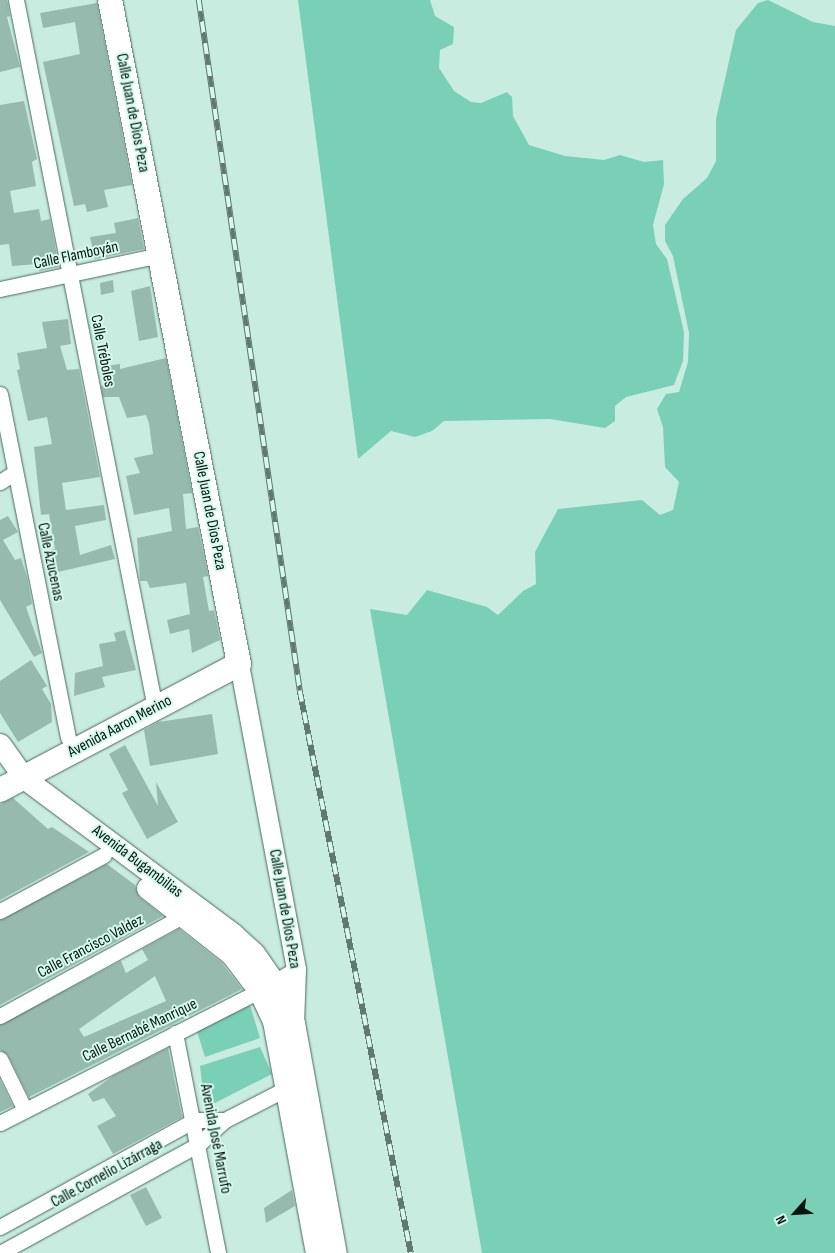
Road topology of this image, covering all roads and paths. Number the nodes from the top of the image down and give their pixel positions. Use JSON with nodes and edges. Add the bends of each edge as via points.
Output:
{"nodes":[{"id":1,"x":16,"y":0,"type":"edge"},
{"id":2,"x":110,"y":0,"type":"edge"},
{"id":3,"x":160,"y":255,"type":"junction"},
{"id":4,"x":70,"y":277,"type":"junction"},
{"id":5,"x":0,"y":290,"type":"edge"},
{"id":6,"x":0,"y":394,"type":"edge"},
{"id":7,"x":14,"y":473,"type":"junction"},
{"id":8,"x":0,"y":482,"type":"edge"},
{"id":9,"x":238,"y":656,"type":"junction"},
{"id":10,"x":153,"y":701,"type":"junction"},
{"id":11,"x":68,"y":737,"type":"junction"},
{"id":12,"x":0,"y":744,"type":"edge"},
{"id":13,"x":7,"y":776,"type":"edge"},
{"id":14,"x":104,"y":855,"type":"junction"},
{"id":15,"x":0,"y":911,"type":"edge"},
{"id":16,"x":191,"y":912,"type":"junction"},
{"id":17,"x":296,"y":969,"type":"junction"},
{"id":18,"x":266,"y":987,"type":"junction"},
{"id":19,"x":0,"y":1016,"type":"edge"},
{"id":20,"x":294,"y":1023,"type":"junction"},
{"id":21,"x":175,"y":1033,"type":"junction"},
{"id":22,"x":0,"y":1060,"type":"edge"},
{"id":23,"x":305,"y":1079,"type":"junction"},
{"id":24,"x":286,"y":1088,"type":"junction"},
{"id":25,"x":24,"y":1108,"type":"junction"},
{"id":26,"x":194,"y":1120,"type":"junction"},
{"id":27,"x":225,"y":1120,"type":"junction"},
{"id":28,"x":0,"y":1123,"type":"edge"},
{"id":29,"x":199,"y":1144,"type":"junction"},
{"id":30,"x":0,"y":1227,"type":"edge"},
{"id":31,"x":2,"y":1250,"type":"edge"},
{"id":32,"x":218,"y":1253,"type":"edge"},
{"id":33,"x":316,"y":1253,"type":"edge"},
{"id":34,"x":336,"y":1253,"type":"edge"}],
"edges":[{"from":1,"to":4,"type":"street","name":"Calle Tréboles"},
{"from":2,"to":3,"type":"main road","name":"Calle Juan de Dios Peza"},
{"from":3,"to":4,"type":"street","name":"Calle Flamboyán"},
{"from":3,"to":9,"type":"main road","name":"Calle Juan de Dios Peza"},
{"from":4,"to":5,"type":"street","name":"Calle Flamboyán"},
{"from":4,"to":10,"type":"street","name":"Calle Tréboles"},
{"from":6,"to":7,"type":"street","name":"Calle Azucenas"},
{"from":7,"to":8,"type":"street"},
{"from":7,"to":11,"type":"street","name":"Calle Azucenas"},
{"from":9,"to":10,"type":"main road","name":"Avenida Aaron Merino"},
{"from":9,"to":17,"type":"street","name":"Calle Juan de Dios Peza"},
{"from":10,"to":11,"type":"main road","name":"Avenida Aaron Merino"},
{"from":10,"to":13,"type":"main road","name":"Avenida Aaron Merino"},
{"from":11,"to":13,"type":"main road","name":"Avenida Aaron Merino"},
{"from":12,"to":13,"type":"main road","name":"Avenida Bugambilias"},
{"from":13,"to":14,"type":"main road","name":"Avenida Bugambilias"},
{"from":13,"to":16,"type":"main road","name":"Avenida Bugambilias"},
{"from":14,"to":15,"type":"street"},
{"from":14,"to":16,"type":"main road","name":"Avenida Bugambilias"},
{"from":16,"to":18,"type":"main road","name":"Avenida Bugambilias"},
{"from":16,"to":19,"type":"street","name":"Calle Francisco Valdez"},
{"from":17,"to":18,"type":"street","name":"Calle Bernabé Manrique"},
{"from":17,"to":20,"type":"street","name":"Calle Juan de Dios Peza"},
{"from":18,"to":20,"type":"main road","name":"Calle Juan de Dios Peza"},
{"from":18,"to":21,"type":"street","name":"Calle Bernabé Manrique"},
{"from":18,"to":24,"type":"main road"},
{"from":20,"to":23,"type":"main road","name":"Calle Juan de Dios Peza"},
{"from":21,"to":25,"type":"street","name":"Calle Bernabé Manrique"},
{"from":21,"to":26,"type":"street","name":"Avenida José Marrufo"},
{"from":22,"to":25,"type":"street"},
{"from":23,"to":24,"type":"street","name":"Calle Cornelio Lizárraga"},
{"from":23,"to":34,"type":"main road","name":"Calle Juan de Dios Peza"},
{"from":24,"to":27,"type":"street","name":"Calle Cornelio Lizárraga"},
{"from":24,"to":33,"type":"main road"},
{"from":25,"to":28,"type":"street","name":"Calle Bernabé Manrique"},
{"from":26,"to":27,"type":"street","name":"Calle Cornelio Lizárraga"},
{"from":26,"to":29,"type":"street","name":"Avenida José Marrufo"},
{"from":26,"to":30,"type":"street","name":"Calle Cornelio Lizárraga"},
{"from":27,"to":29,"type":"street","name":"Calle Cornelio Lizárraga"},
{"from":29,"to":31,"type":"street","name":"Calle Cornelio Lizárraga"},
{"from":29,"to":32,"type":"street","name":"Avenida José Marrufo"}]}
